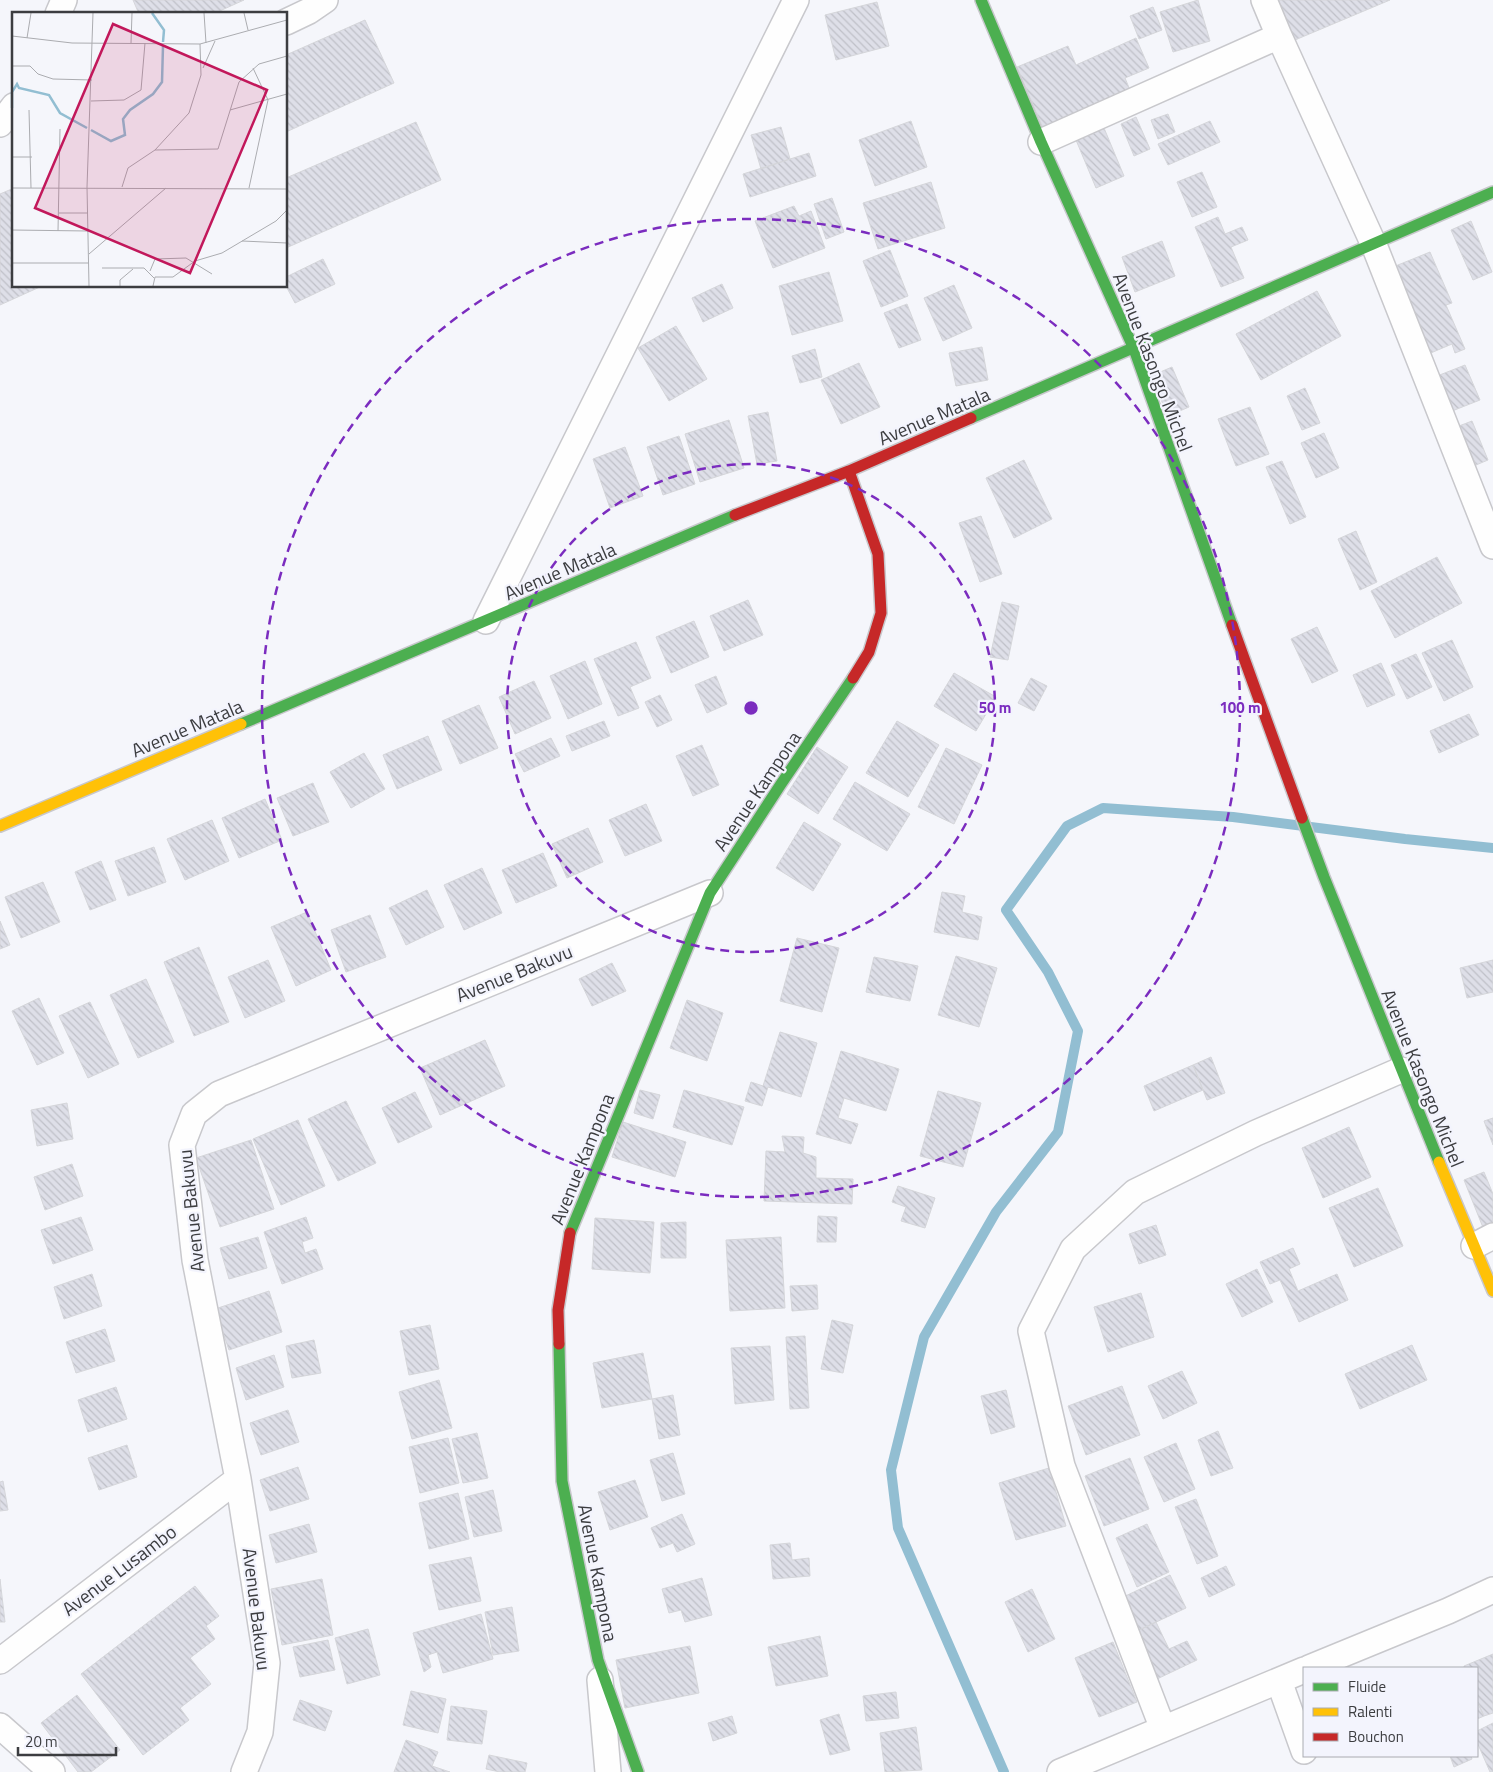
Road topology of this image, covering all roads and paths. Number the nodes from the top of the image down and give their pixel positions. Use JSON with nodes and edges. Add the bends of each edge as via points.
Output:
{"nodes":[{"id":1,"x":64,"y":0,"type":"edge"},
{"id":2,"x":325,"y":0,"type":"edge"},
{"id":3,"x":796,"y":0,"type":"edge"},
{"id":4,"x":981,"y":0,"type":"edge"},
{"id":5,"x":1264,"y":0,"type":"edge"},
{"id":6,"x":59,"y":12,"type":"edge"},
{"id":7,"x":288,"y":21,"type":"edge"},
{"id":8,"x":1279,"y":36,"type":"junction"},
{"id":9,"x":1041,"y":142,"type":"junction"},
{"id":10,"x":1493,"y":192,"type":"edge"},
{"id":11,"x":1374,"y":245,"type":"junction"},
{"id":12,"x":1134,"y":348,"type":"junction"},
{"id":13,"x":848,"y":471,"type":"junction"},
{"id":14,"x":1493,"y":546,"type":"edge"},
{"id":15,"x":486,"y":621,"type":"junction"},
{"id":16,"x":0,"y":826,"type":"edge"},
{"id":17,"x":710,"y":892,"type":"junction"},
{"id":18,"x":1401,"y":1070,"type":"junction"},
{"id":19,"x":1483,"y":1241,"type":"edge"},
{"id":20,"x":1493,"y":1291,"type":"edge"},
{"id":21,"x":238,"y":1480,"type":"junction"},
{"id":22,"x":1493,"y":1590,"type":"edge"},
{"id":23,"x":598,"y":1660,"type":"junction"},
{"id":24,"x":0,"y":1661,"type":"edge"},
{"id":25,"x":1311,"y":1667,"type":"edge"},
{"id":26,"x":1303,"y":1670,"type":"edge"},
{"id":27,"x":1279,"y":1681,"type":"junction"},
{"id":28,"x":0,"y":1726,"type":"edge"},
{"id":29,"x":1163,"y":1729,"type":"junction"},
{"id":30,"x":1303,"y":1748,"type":"edge"},
{"id":31,"x":1306,"y":1757,"type":"edge"},
{"id":32,"x":52,"y":1772,"type":"edge"},
{"id":33,"x":244,"y":1772,"type":"edge"},
{"id":34,"x":608,"y":1772,"type":"edge"},
{"id":35,"x":638,"y":1772,"type":"edge"},
{"id":36,"x":1060,"y":1772,"type":"edge"},
{"id":37,"x":1312,"y":1772,"type":"edge"}],
"edges":[{"from":1,"to":6,"type":"street"},
{"from":2,"to":7,"type":"street"},
{"from":3,"to":15,"type":"street"},
{"from":4,"to":9,"type":"street","name":"Avenue Kasongo Michel"},
{"from":5,"to":8,"type":"street"},
{"from":8,"to":9,"type":"street"},
{"from":8,"to":11,"type":"street"},
{"from":9,"to":12,"type":"street","name":"Avenue Kasongo Michel"},
{"from":10,"to":11,"type":"street","name":"Avenue Matala"},
{"from":11,"to":12,"type":"street","name":"Avenue Matala"},
{"from":11,"to":14,"type":"street"},
{"from":12,"to":13,"type":"street","name":"Avenue Matala"},
{"from":12,"to":18,"type":"street","name":"Avenue Kasongo Michel","via":[[1274,744]]},
{"from":13,"to":15,"type":"street","name":"Avenue Matala","via":[[711,525]]},
{"from":13,"to":17,"type":"street","name":"Avenue Kampona","via":[[878,554],[881,613],[869,652]]},
{"from":15,"to":16,"type":"street","name":"Avenue Matala"},
{"from":17,"to":21,"type":"street","name":"Avenue Bakuvu","via":[[218,1094],[194,1114],[182,1145],[194,1260]]},
{"from":17,"to":23,"type":"street","name":"Avenue Kampona","via":[[569,1236],[558,1310],[562,1481]]},
{"from":18,"to":19,"type":"street","name":"Avenue Kasongo Michel"},
{"from":18,"to":29,"type":"street","via":[[1135,1192],[1074,1249],[1031,1331],[1062,1466]]},
{"from":19,"to":20,"type":"street","name":"Avenue Kasongo Michel"},
{"from":21,"to":24,"type":"street","name":"Avenue Lusambo"},
{"from":21,"to":33,"type":"street","name":"Avenue Bakuvu","via":[[267,1662],[260,1732]]},
{"from":22,"to":25,"type":"street"},
{"from":23,"to":34,"type":"street"},
{"from":23,"to":35,"type":"street","name":"Avenue Kampona"},
{"from":26,"to":27,"type":"street"},
{"from":27,"to":29,"type":"street"},
{"from":27,"to":30,"type":"street"},
{"from":28,"to":32,"type":"street"},
{"from":29,"to":36,"type":"street"},
{"from":31,"to":37,"type":"street"}]}
